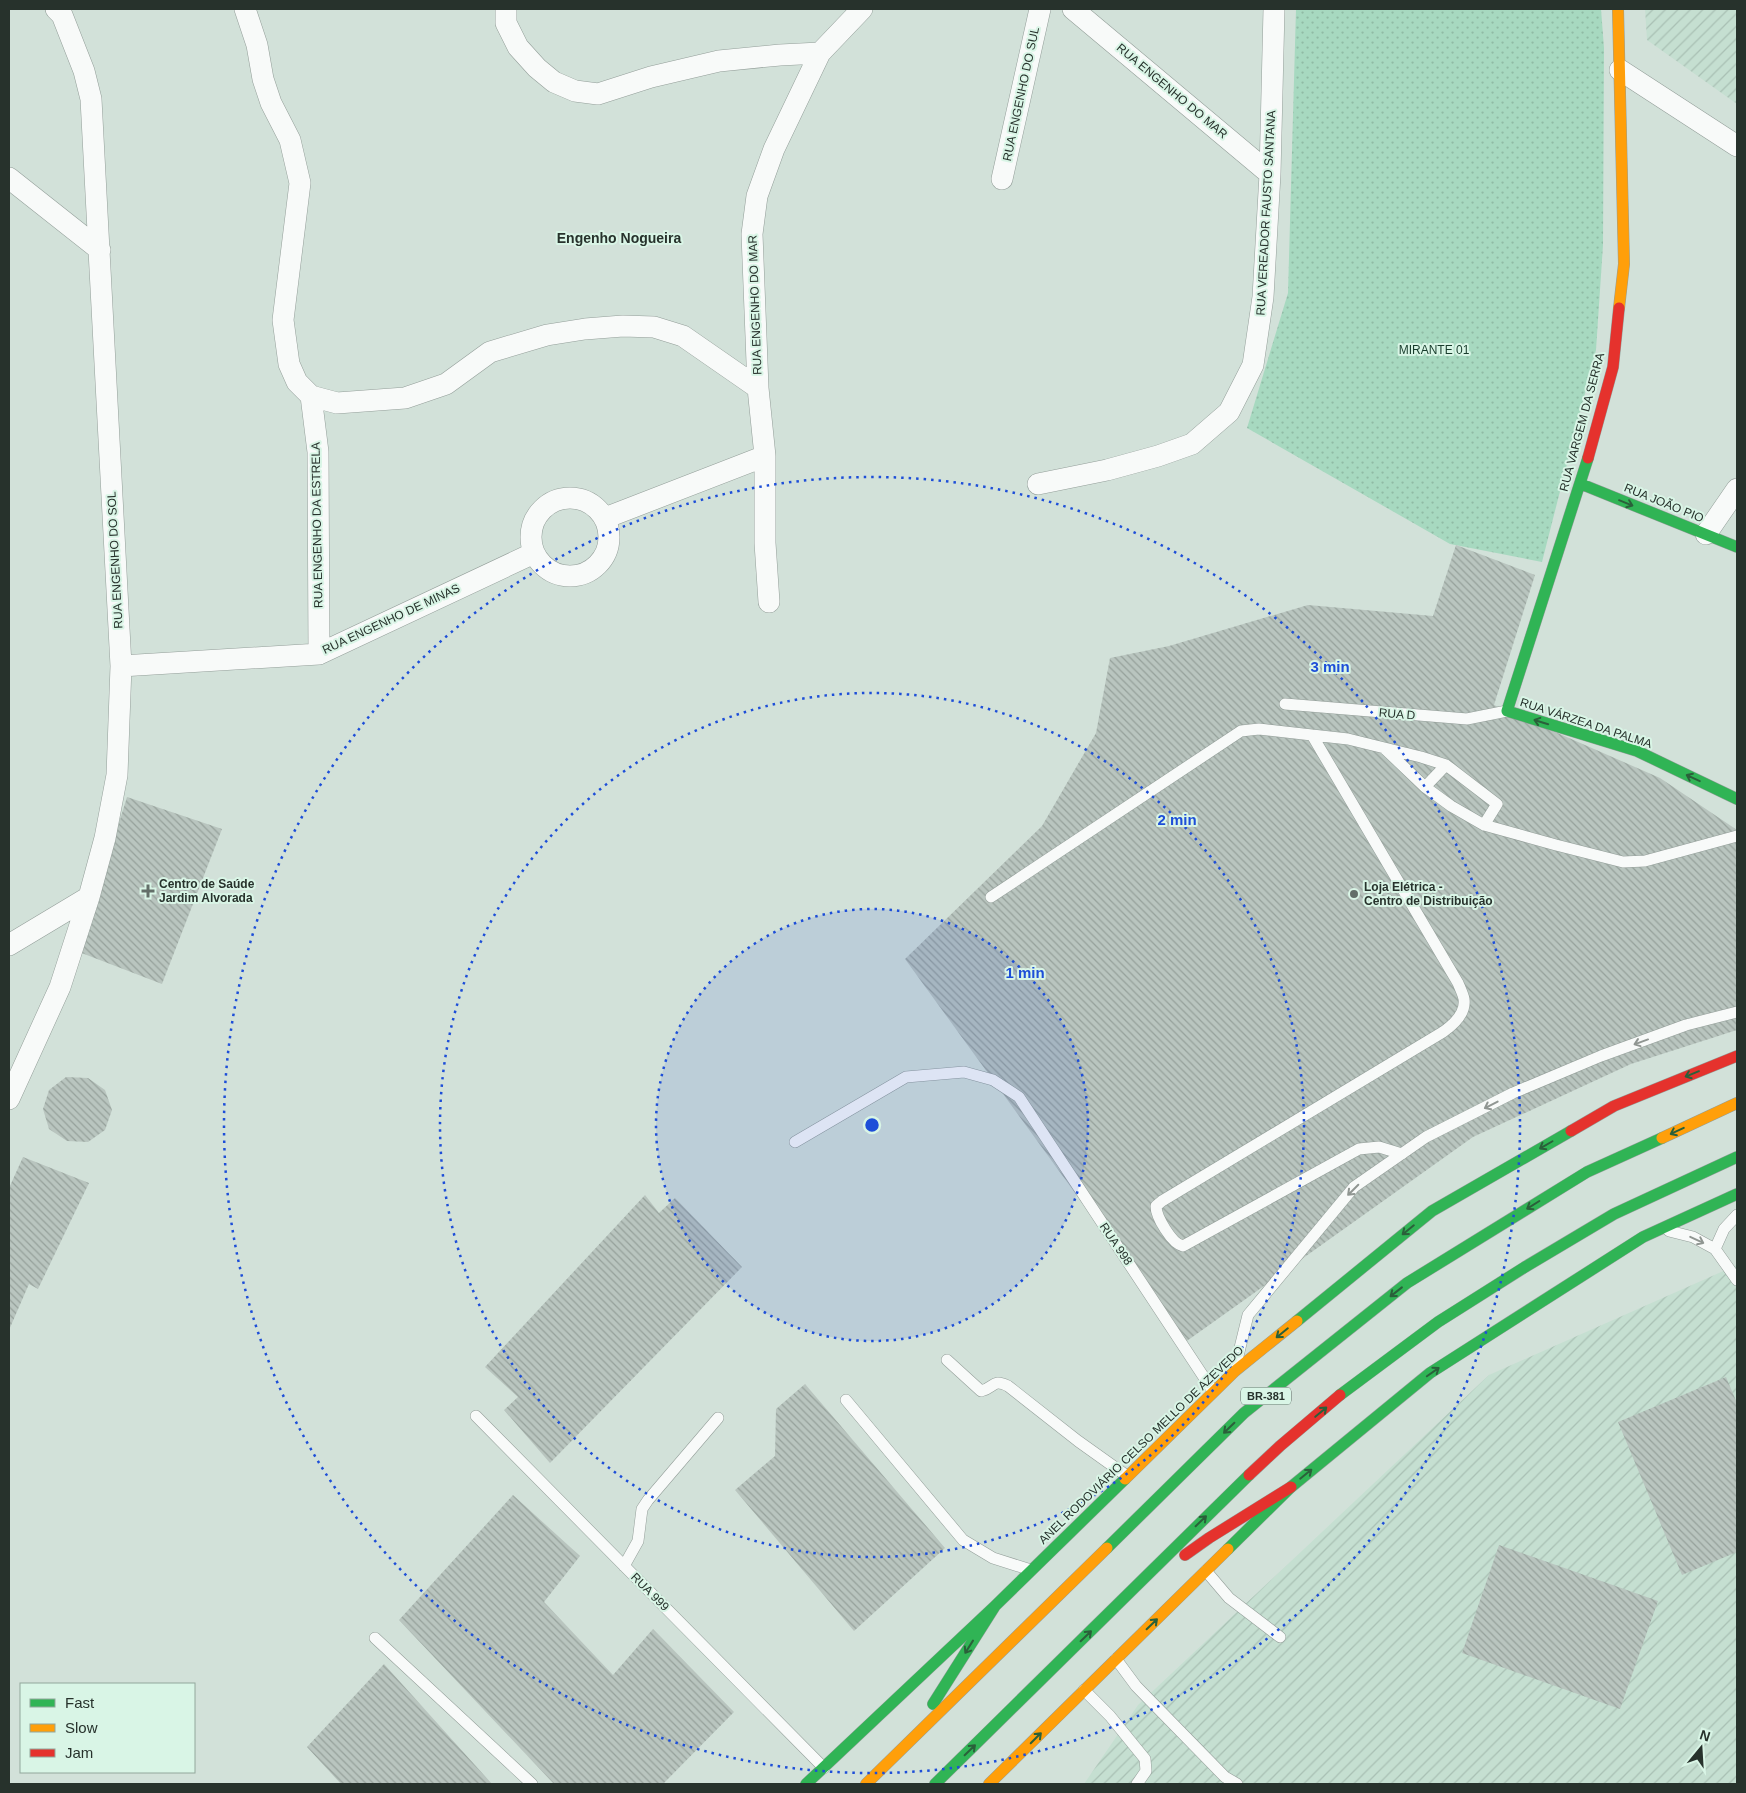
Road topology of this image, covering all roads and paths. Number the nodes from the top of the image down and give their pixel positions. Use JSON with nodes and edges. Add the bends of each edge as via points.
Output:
{"nodes":[{"id":1,"x":56,"y":9,"type":"edge"},
{"id":2,"x":246,"y":9,"type":"edge"},
{"id":3,"x":506,"y":9,"type":"edge"},
{"id":4,"x":861,"y":9,"type":"edge"},
{"id":5,"x":1040,"y":9,"type":"edge"},
{"id":6,"x":1073,"y":9,"type":"edge"},
{"id":7,"x":1274,"y":9,"type":"edge"},
{"id":8,"x":1618,"y":9,"type":"edge"},
{"id":9,"x":820,"y":52,"type":"junction"},
{"id":10,"x":1620,"y":70,"type":"junction"},
{"id":11,"x":1737,"y":146,"type":"edge"},
{"id":12,"x":1270,"y":174,"type":"junction"},
{"id":13,"x":9,"y":178,"type":"edge"},
{"id":14,"x":1002,"y":179,"type":"dead end"},
{"id":15,"x":100,"y":250,"type":"junction"},
{"id":16,"x":758,"y":388,"type":"junction"},
{"id":17,"x":311,"y":396,"type":"junction"},
{"id":18,"x":765,"y":456,"type":"junction"},
{"id":19,"x":1038,"y":484,"type":"dead end"},
{"id":20,"x":1581,"y":484,"type":"junction"},
{"id":21,"x":1737,"y":489,"type":"edge"},
{"id":22,"x":605,"y":518,"type":"junction"},
{"id":23,"x":1706,"y":534,"type":"junction"},
{"id":24,"x":1737,"y":547,"type":"edge"},
{"id":25,"x":534,"y":553,"type":"junction"},
{"id":26,"x":769,"y":602,"type":"dead end"},
{"id":27,"x":319,"y":654,"type":"junction"},
{"id":28,"x":121,"y":666,"type":"junction"},
{"id":29,"x":1286,"y":704,"type":"dead end"},
{"id":30,"x":1507,"y":712,"type":"junction"},
{"id":31,"x":1312,"y":735,"type":"junction"},
{"id":32,"x":1382,"y":748,"type":"junction"},
{"id":33,"x":1446,"y":765,"type":"junction"},
{"id":34,"x":1425,"y":787,"type":"junction"},
{"id":35,"x":1737,"y":799,"type":"edge"},
{"id":36,"x":1484,"y":825,"type":"junction"},
{"id":37,"x":1737,"y":836,"type":"edge"},
{"id":38,"x":89,"y":897,"type":"junction"},
{"id":39,"x":991,"y":897,"type":"dead end"},
{"id":40,"x":9,"y":944,"type":"edge"},
{"id":41,"x":1737,"y":1012,"type":"edge"},
{"id":42,"x":1737,"y":1056,"type":"edge"},
{"id":43,"x":9,"y":1099,"type":"edge"},
{"id":44,"x":1737,"y":1103,"type":"edge"},
{"id":45,"x":795,"y":1142,"type":"dead end"},
{"id":46,"x":1402,"y":1154,"type":"junction"},
{"id":47,"x":1737,"y":1157,"type":"edge"},
{"id":48,"x":1737,"y":1194,"type":"edge"},
{"id":49,"x":1737,"y":1215,"type":"edge"},
{"id":50,"x":1643,"y":1237,"type":"junction"},
{"id":51,"x":1715,"y":1249,"type":"junction"},
{"id":52,"x":1737,"y":1280,"type":"edge"},
{"id":53,"x":947,"y":1360,"type":"dead end"},
{"id":54,"x":1235,"y":1371,"type":"junction"},
{"id":55,"x":1213,"y":1392,"type":"junction"},
{"id":56,"x":846,"y":1400,"type":"dead end"},
{"id":57,"x":476,"y":1416,"type":"dead end"},
{"id":58,"x":718,"y":1418,"type":"dead end"},
{"id":59,"x":1127,"y":1476,"type":"junction"},
{"id":60,"x":1291,"y":1486,"type":"junction"},
{"id":61,"x":624,"y":1566,"type":"junction"},
{"id":62,"x":1031,"y":1570,"type":"junction"},
{"id":63,"x":1206,"y":1571,"type":"junction"},
{"id":64,"x":1121,"y":1602,"type":"junction"},
{"id":65,"x":995,"y":1606,"type":"junction"},
{"id":66,"x":1280,"y":1637,"type":"dead end"},
{"id":67,"x":375,"y":1638,"type":"dead end"},
{"id":68,"x":1116,"y":1659,"type":"junction"},
{"id":69,"x":1084,"y":1690,"type":"junction"},
{"id":70,"x":907,"y":1744,"type":"junction"},
{"id":71,"x":824,"y":1768,"type":"junction"},
{"id":72,"x":532,"y":1784,"type":"edge"},
{"id":73,"x":806,"y":1784,"type":"edge"},
{"id":74,"x":866,"y":1784,"type":"edge"},
{"id":75,"x":935,"y":1784,"type":"edge"},
{"id":76,"x":989,"y":1784,"type":"edge"},
{"id":77,"x":1137,"y":1784,"type":"edge"},
{"id":78,"x":1237,"y":1784,"type":"edge"}],
"edges":[{"from":1,"to":15,"type":"street","name":"RUA ENGENHO DO SOL","via":[[62,15],[84,72],[91,100]]},
{"from":2,"to":17,"type":"street","via":[[263,79],[271,104],[290,140],[300,182],[283,320],[290,364],[297,382]]},
{"from":3,"to":9,"type":"street","via":[[506,23],[518,47],[554,82],[575,91],[598,94],[718,61]]},
{"from":4,"to":9,"type":"street","name":"RUA ENGENHO DO MAR"},
{"from":5,"to":14,"type":"street","name":"RUA ENGENHO DO SUL"},
{"from":6,"to":12,"type":"street","name":"RUA ENGENHO DO MAR"},
{"from":7,"to":12,"type":"street","name":"RUA VEREADOR FAUSTO SANTANA"},
{"from":8,"to":10,"type":"main road","name":"RUA VARGEM DA SERRA"},
{"from":9,"to":16,"type":"street","name":"RUA ENGENHO DO MAR","via":[[774,149],[757,196],[752,234]]},
{"from":10,"to":11,"type":"street"},
{"from":10,"to":20,"type":"main road","name":"RUA VARGEM DA SERRA","via":[[1624,264],[1613,367]]},
{"from":12,"to":19,"type":"street","name":"RUA VEREADOR FAUSTO SANTANA","via":[[1264,297],[1253,365],[1229,412],[1192,444],[1107,470]]},
{"from":13,"to":15,"type":"street"},
{"from":15,"to":28,"type":"street","name":"RUA ENGENHO DO SOL"},
{"from":16,"to":17,"type":"street","via":[[683,336],[654,327],[623,326],[548,336],[490,352],[446,384],[405,398],[337,403]]},
{"from":16,"to":18,"type":"street","name":"RUA ENGENHO DO MAR"},
{"from":17,"to":27,"type":"street","name":"RUA ENGENHO DA ESTRELA","via":[[318,452]]},
{"from":18,"to":22,"type":"street"},
{"from":18,"to":26,"type":"street","name":"RUA ENGENHO DO MAR"},
{"from":20,"to":23,"type":"main road","name":"RUA JOÃO PIO","one_way":true},
{"from":20,"to":30,"type":"main road","name":"RUA VARGEM DA SERRA"},
{"from":21,"to":23,"type":"street"},
{"from":22,"to":25,"type":"street","via":[[584,500],[571,498],[546,506],[532,528]]},
{"from":22,"to":25,"type":"street","via":[[609,544],[595,568],[584,574],[570,576],[553,572]]},
{"from":23,"to":24,"type":"main road","name":"RUA JOÃO PIO"},
{"from":25,"to":27,"type":"street","name":"RUA ENGENHO DE MINAS"},
{"from":27,"to":28,"type":"street","name":"RUA ENGENHO DE MINAS"},
{"from":28,"to":38,"type":"street","name":"RUA ENGENHO DO SOL","via":[[117,775]]},
{"from":29,"to":30,"type":"lane","name":"RUA D","via":[[1467,719]]},
{"from":35,"to":30,"type":"main road","name":"RUA VÁRZEA DA PALMA","one_way":true,"via":[[1637,751]]},
{"from":31,"to":32,"type":"lane","via":[[1348,739]]},
{"from":31,"to":39,"type":"lane","via":[[1259,729],[1241,731]]},
{"from":31,"to":46,"type":"lane","via":[[1458,983],[1464,1000],[1460,1015],[1443,1032],[1162,1201],[1156,1206],[1156,1214],[1175,1242],[1183,1246],[1359,1149],[1380,1147]]},
{"from":32,"to":33,"type":"lane"},
{"from":32,"to":34,"type":"lane"},
{"from":33,"to":34,"type":"lane"},
{"from":33,"to":36,"type":"lane","via":[[1497,804]]},
{"from":34,"to":36,"type":"lane"},
{"from":36,"to":37,"type":"lane","via":[[1624,862],[1646,861]]},
{"from":38,"to":40,"type":"street"},
{"from":38,"to":43,"type":"street","name":"RUA ENGENHO DO SOL","via":[[60,987]]},
{"from":41,"to":46,"type":"lane","one_way":true,"via":[[1686,1025],[1513,1093],[1426,1137]]},
{"from":42,"to":54,"type":"main road","name":"ANEL RODOVIÁRIO CELSO MELLO DE AZEVEDO","one_way":true,"via":[[1614,1106],[1432,1211]]},
{"from":44,"to":70,"type":"main road","number":"BR-381","one_way":true,"via":[[1587,1172],[1407,1284],[1244,1413]]},
{"from":45,"to":55,"type":"lane","name":"RUA 998","via":[[906,1077],[964,1072],[993,1080],[1019,1097]]},
{"from":46,"to":54,"type":"lane","one_way":true,"via":[[1354,1187],[1248,1315]]},
{"from":64,"to":47,"type":"main road","one_way":true,"via":[[1280,1446],[1356,1382],[1438,1322],[1614,1214]]},
{"from":48,"to":50,"type":"main road"},
{"from":49,"to":51,"type":"lane","via":[[1724,1229]]},
{"from":50,"to":51,"type":"lane","one_way":true,"via":[[1667,1231],[1693,1237]]},
{"from":60,"to":50,"type":"main road","one_way":true,"via":[[1430,1373]]},
{"from":51,"to":52,"type":"lane"},
{"from":53,"to":59,"type":"lane","via":[[981,1390],[1000,1382],[1008,1386]]},
{"from":54,"to":55,"type":"main road","name":"ANEL RODOVIÁRIO CELSO MELLO DE AZEVEDO"},
{"from":55,"to":59,"type":"main road","name":"ANEL RODOVIÁRIO CELSO MELLO DE AZEVEDO"},
{"from":56,"to":62,"type":"lane","via":[[963,1540],[993,1558]]},
{"from":57,"to":61,"type":"lane","name":"RUA 999"},
{"from":58,"to":61,"type":"lane","via":[[642,1509],[638,1541]]},
{"from":59,"to":62,"type":"main road","name":"ANEL RODOVIÁRIO CELSO MELLO DE AZEVEDO"},
{"from":60,"to":63,"type":"main road"},
{"from":60,"to":64,"type":"main road","via":[[1209,1538]]},
{"from":61,"to":71,"type":"lane","name":"RUA 999"},
{"from":62,"to":65,"type":"main road","name":"ANEL RODOVIÁRIO CELSO MELLO DE AZEVEDO"},
{"from":63,"to":66,"type":"lane","via":[[1230,1598]]},
{"from":68,"to":63,"type":"main road","one_way":true},
{"from":75,"to":64,"type":"main road","one_way":true},
{"from":65,"to":70,"type":"main road","one_way":true},
{"from":65,"to":71,"type":"main road","name":"ANEL RODOVIÁRIO CELSO MELLO DE AZEVEDO"},
{"from":67,"to":72,"type":"lane"},
{"from":68,"to":69,"type":"main road"},
{"from":68,"to":78,"type":"lane","via":[[1143,1693],[1225,1777]]},
{"from":76,"to":69,"type":"main road","one_way":true},
{"from":69,"to":77,"type":"lane","via":[[1145,1758],[1146,1771]]},
{"from":70,"to":74,"type":"main road","number":"BR-381"},
{"from":71,"to":73,"type":"main road","name":"ANEL RODOVIÁRIO CELSO MELLO DE AZEVEDO"}]}
